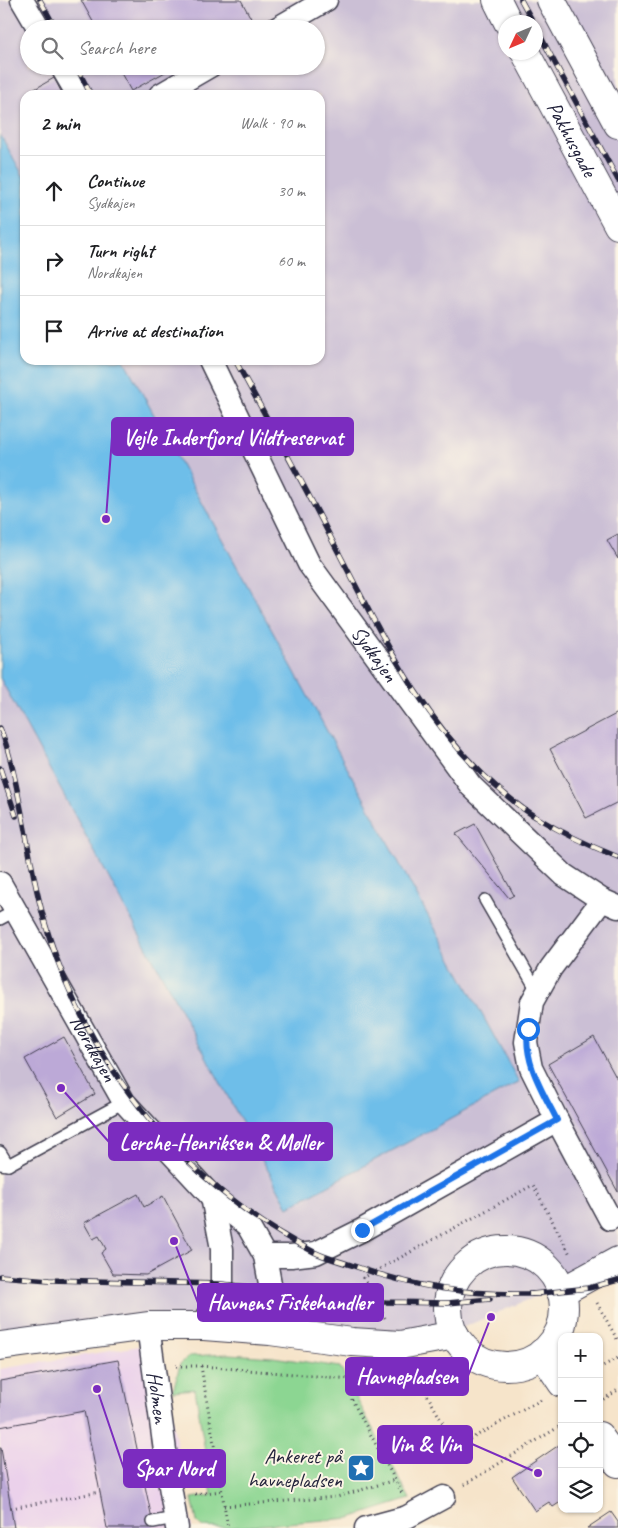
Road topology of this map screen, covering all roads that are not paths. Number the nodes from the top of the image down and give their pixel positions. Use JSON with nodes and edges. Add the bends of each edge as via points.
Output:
{"nodes":[{"id":1,"x":22,"y":0,"type":"edge"},
{"id":2,"x":326,"y":0,"type":"edge"},
{"id":3,"x":497,"y":0,"type":"edge"},
{"id":4,"x":552,"y":0,"type":"edge"},
{"id":5,"x":504,"y":15,"type":"edge"},
{"id":6,"x":34,"y":20,"type":"edge"},
{"id":7,"x":292,"y":20,"type":"edge"},
{"id":8,"x":529,"y":60,"type":"edge"},
{"id":9,"x":66,"y":75,"type":"edge"},
{"id":10,"x":194,"y":75,"type":"edge"},
{"id":11,"x":75,"y":90,"type":"edge"},
{"id":12,"x":169,"y":90,"type":"edge"},
{"id":13,"x":618,"y":124,"type":"edge"},
{"id":14,"x":618,"y":224,"type":"edge"},
{"id":15,"x":212,"y":365,"type":"edge"},
{"id":16,"x":0,"y":883,"type":"edge"},
{"id":17,"x":485,"y":900,"type":"dead end"},
{"id":18,"x":610,"y":904,"type":"edge"},
{"id":19,"x":7,"y":915,"type":"edge"},
{"id":20,"x":538,"y":992,"type":"junction"},
{"id":21,"x":124,"y":1102,"type":"junction"},
{"id":22,"x":557,"y":1120,"type":"junction"},
{"id":23,"x":0,"y":1152,"type":"edge"},
{"id":24,"x":4,"y":1165,"type":"edge"},
{"id":25,"x":212,"y":1197,"type":"junction"},
{"id":26,"x":610,"y":1219,"type":"dead end"},
{"id":27,"x":265,"y":1256,"type":"junction"},
{"id":28,"x":618,"y":1260,"type":"edge"},
{"id":29,"x":573,"y":1285,"type":"junction"},
{"id":30,"x":148,"y":1326,"type":"junction"},
{"id":31,"x":204,"y":1326,"type":"junction"},
{"id":32,"x":270,"y":1331,"type":"junction"},
{"id":33,"x":455,"y":1335,"type":"junction"},
{"id":34,"x":2,"y":1343,"type":"edge"},
{"id":35,"x":542,"y":1353,"type":"junction"},
{"id":36,"x":554,"y":1390,"type":"edge"},
{"id":37,"x":603,"y":1442,"type":"edge"},
{"id":38,"x":618,"y":1463,"type":"edge"},
{"id":39,"x":444,"y":1497,"type":"road end"},
{"id":40,"x":153,"y":1522,"type":"dead end"},
{"id":41,"x":176,"y":1523,"type":"edge"},
{"id":42,"x":366,"y":1528,"type":"edge"}],
"edges":[{"from":1,"to":6,"type":"street"},
{"from":2,"to":7,"type":"street"},
{"from":3,"to":5,"type":"main road"},
{"from":4,"to":13,"type":"main road"},
{"from":8,"to":14,"type":"main road","name":"Pakhusgade"},
{"from":9,"to":11,"type":"street"},
{"from":10,"to":12,"type":"street"},
{"from":15,"to":18,"type":"street","name":"Sydkajen","via":[[309,564],[471,786],[564,875]]},
{"from":16,"to":19,"type":"street","name":"Nordkajen"},
{"from":17,"to":20,"type":"lane"},
{"from":18,"to":20,"type":"street","name":"Sydkajen","via":[[551,968]]},
{"from":19,"to":21,"type":"street","name":"Nordkajen"},
{"from":20,"to":22,"type":"street","name":"Sydkajen","via":[[532,1002],[526,1042],[532,1068]]},
{"from":21,"to":24,"type":"lane"},
{"from":21,"to":25,"type":"street","name":"Nordkajen"},
{"from":22,"to":26,"type":"street","name":"Sydkajen"},
{"from":22,"to":27,"type":"street","via":[[316,1253]]},
{"from":23,"to":24,"type":"lane"},
{"from":25,"to":27,"type":"street","name":"Nordkajen","via":[[248,1226]]},
{"from":25,"to":31,"type":"street","via":[[222,1249],[222,1284]]},
{"from":27,"to":32,"type":"street","name":"Nordkajen","via":[[271,1289]]},
{"from":28,"to":29,"type":"main road"},
{"from":29,"to":33,"type":"main road","via":[[525,1253],[489,1252],[473,1260],[460,1273],[450,1291],[449,1320]]},
{"from":29,"to":35,"type":"main road","via":[[561,1326],[554,1341]]},
{"from":30,"to":31,"type":"main road"},
{"from":30,"to":34,"type":"main road"},
{"from":30,"to":41,"type":"street","name":"Holmen"},
{"from":31,"to":32,"type":"main road"},
{"from":32,"to":33,"type":"main road","via":[[400,1345]]},
{"from":33,"to":35,"type":"main road","via":[[478,1359],[494,1364],[519,1364]]},
{"from":35,"to":36,"type":"main road"},
{"from":37,"to":38,"type":"main road"},
{"from":39,"to":42,"type":"street","via":[[407,1517]]},
{"from":40,"to":41,"type":"lane"}]}
